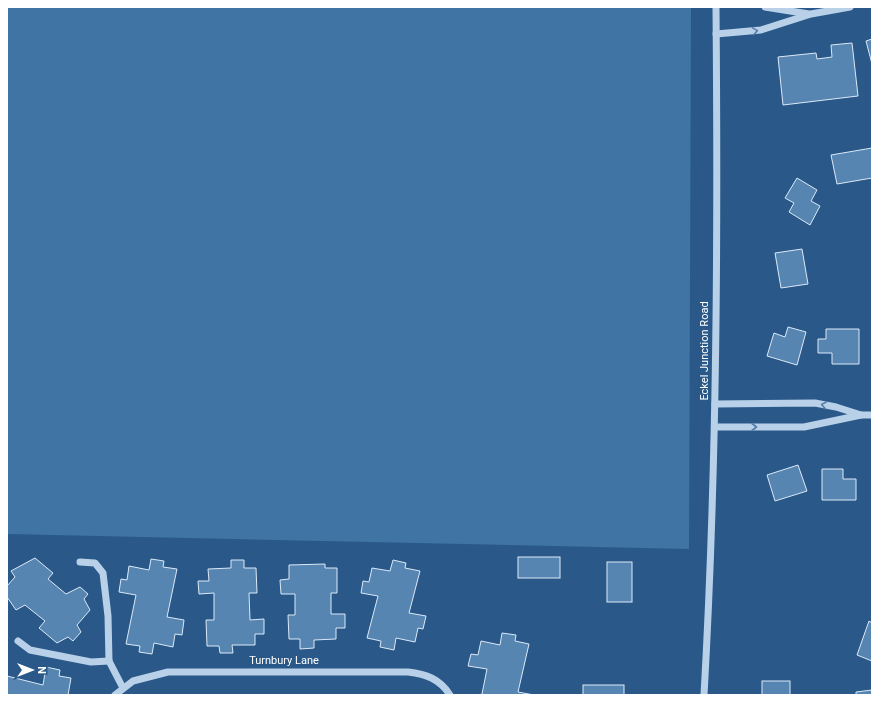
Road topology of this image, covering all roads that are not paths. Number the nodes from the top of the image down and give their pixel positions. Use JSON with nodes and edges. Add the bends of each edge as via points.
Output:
{"nodes":[{"id":1,"x":716,"y":7,"type":"edge"},
{"id":2,"x":765,"y":7,"type":"edge"},
{"id":3,"x":850,"y":7,"type":"edge"},
{"id":4,"x":811,"y":14,"type":"junction"},
{"id":5,"x":716,"y":34,"type":"junction"},
{"id":6,"x":715,"y":404,"type":"junction"},
{"id":7,"x":861,"y":415,"type":"junction"},
{"id":8,"x":872,"y":415,"type":"edge"},
{"id":9,"x":714,"y":427,"type":"junction"},
{"id":10,"x":80,"y":562,"type":"dead end"},
{"id":11,"x":18,"y":641,"type":"dead end"},
{"id":12,"x":109,"y":661,"type":"junction"},
{"id":13,"x":124,"y":688,"type":"junction"},
{"id":14,"x":115,"y":695,"type":"edge"},
{"id":15,"x":450,"y":695,"type":"edge"},
{"id":16,"x":704,"y":695,"type":"edge"}],
"edges":[{"from":1,"to":5,"type":"street","name":"Eckel Junction Road"},
{"from":2,"to":4,"type":"street"},
{"from":3,"to":4,"type":"street"},
{"from":5,"to":4,"type":"street","one_way":true,"via":[[761,30]]},
{"from":5,"to":6,"type":"street","name":"Eckel Junction Road"},
{"from":7,"to":6,"type":"street","one_way":true,"via":[[815,403]]},
{"from":6,"to":9,"type":"street","name":"Eckel Junction Road"},
{"from":7,"to":8,"type":"street"},
{"from":9,"to":7,"type":"street","one_way":true,"via":[[804,427]]},
{"from":9,"to":16,"type":"street","name":"Eckel Junction Road","via":[[712,553]]},
{"from":10,"to":12,"type":"street","via":[[95,563],[103,573],[108,616]]},
{"from":11,"to":12,"type":"street","via":[[30,650],[92,662]]},
{"from":12,"to":13,"type":"street"},
{"from":13,"to":14,"type":"street","name":"Turnbury Lane"},
{"from":13,"to":15,"type":"street","name":"Turnbury Lane","via":[[144,676],[168,672],[408,672],[435,678],[445,686]]}]}
